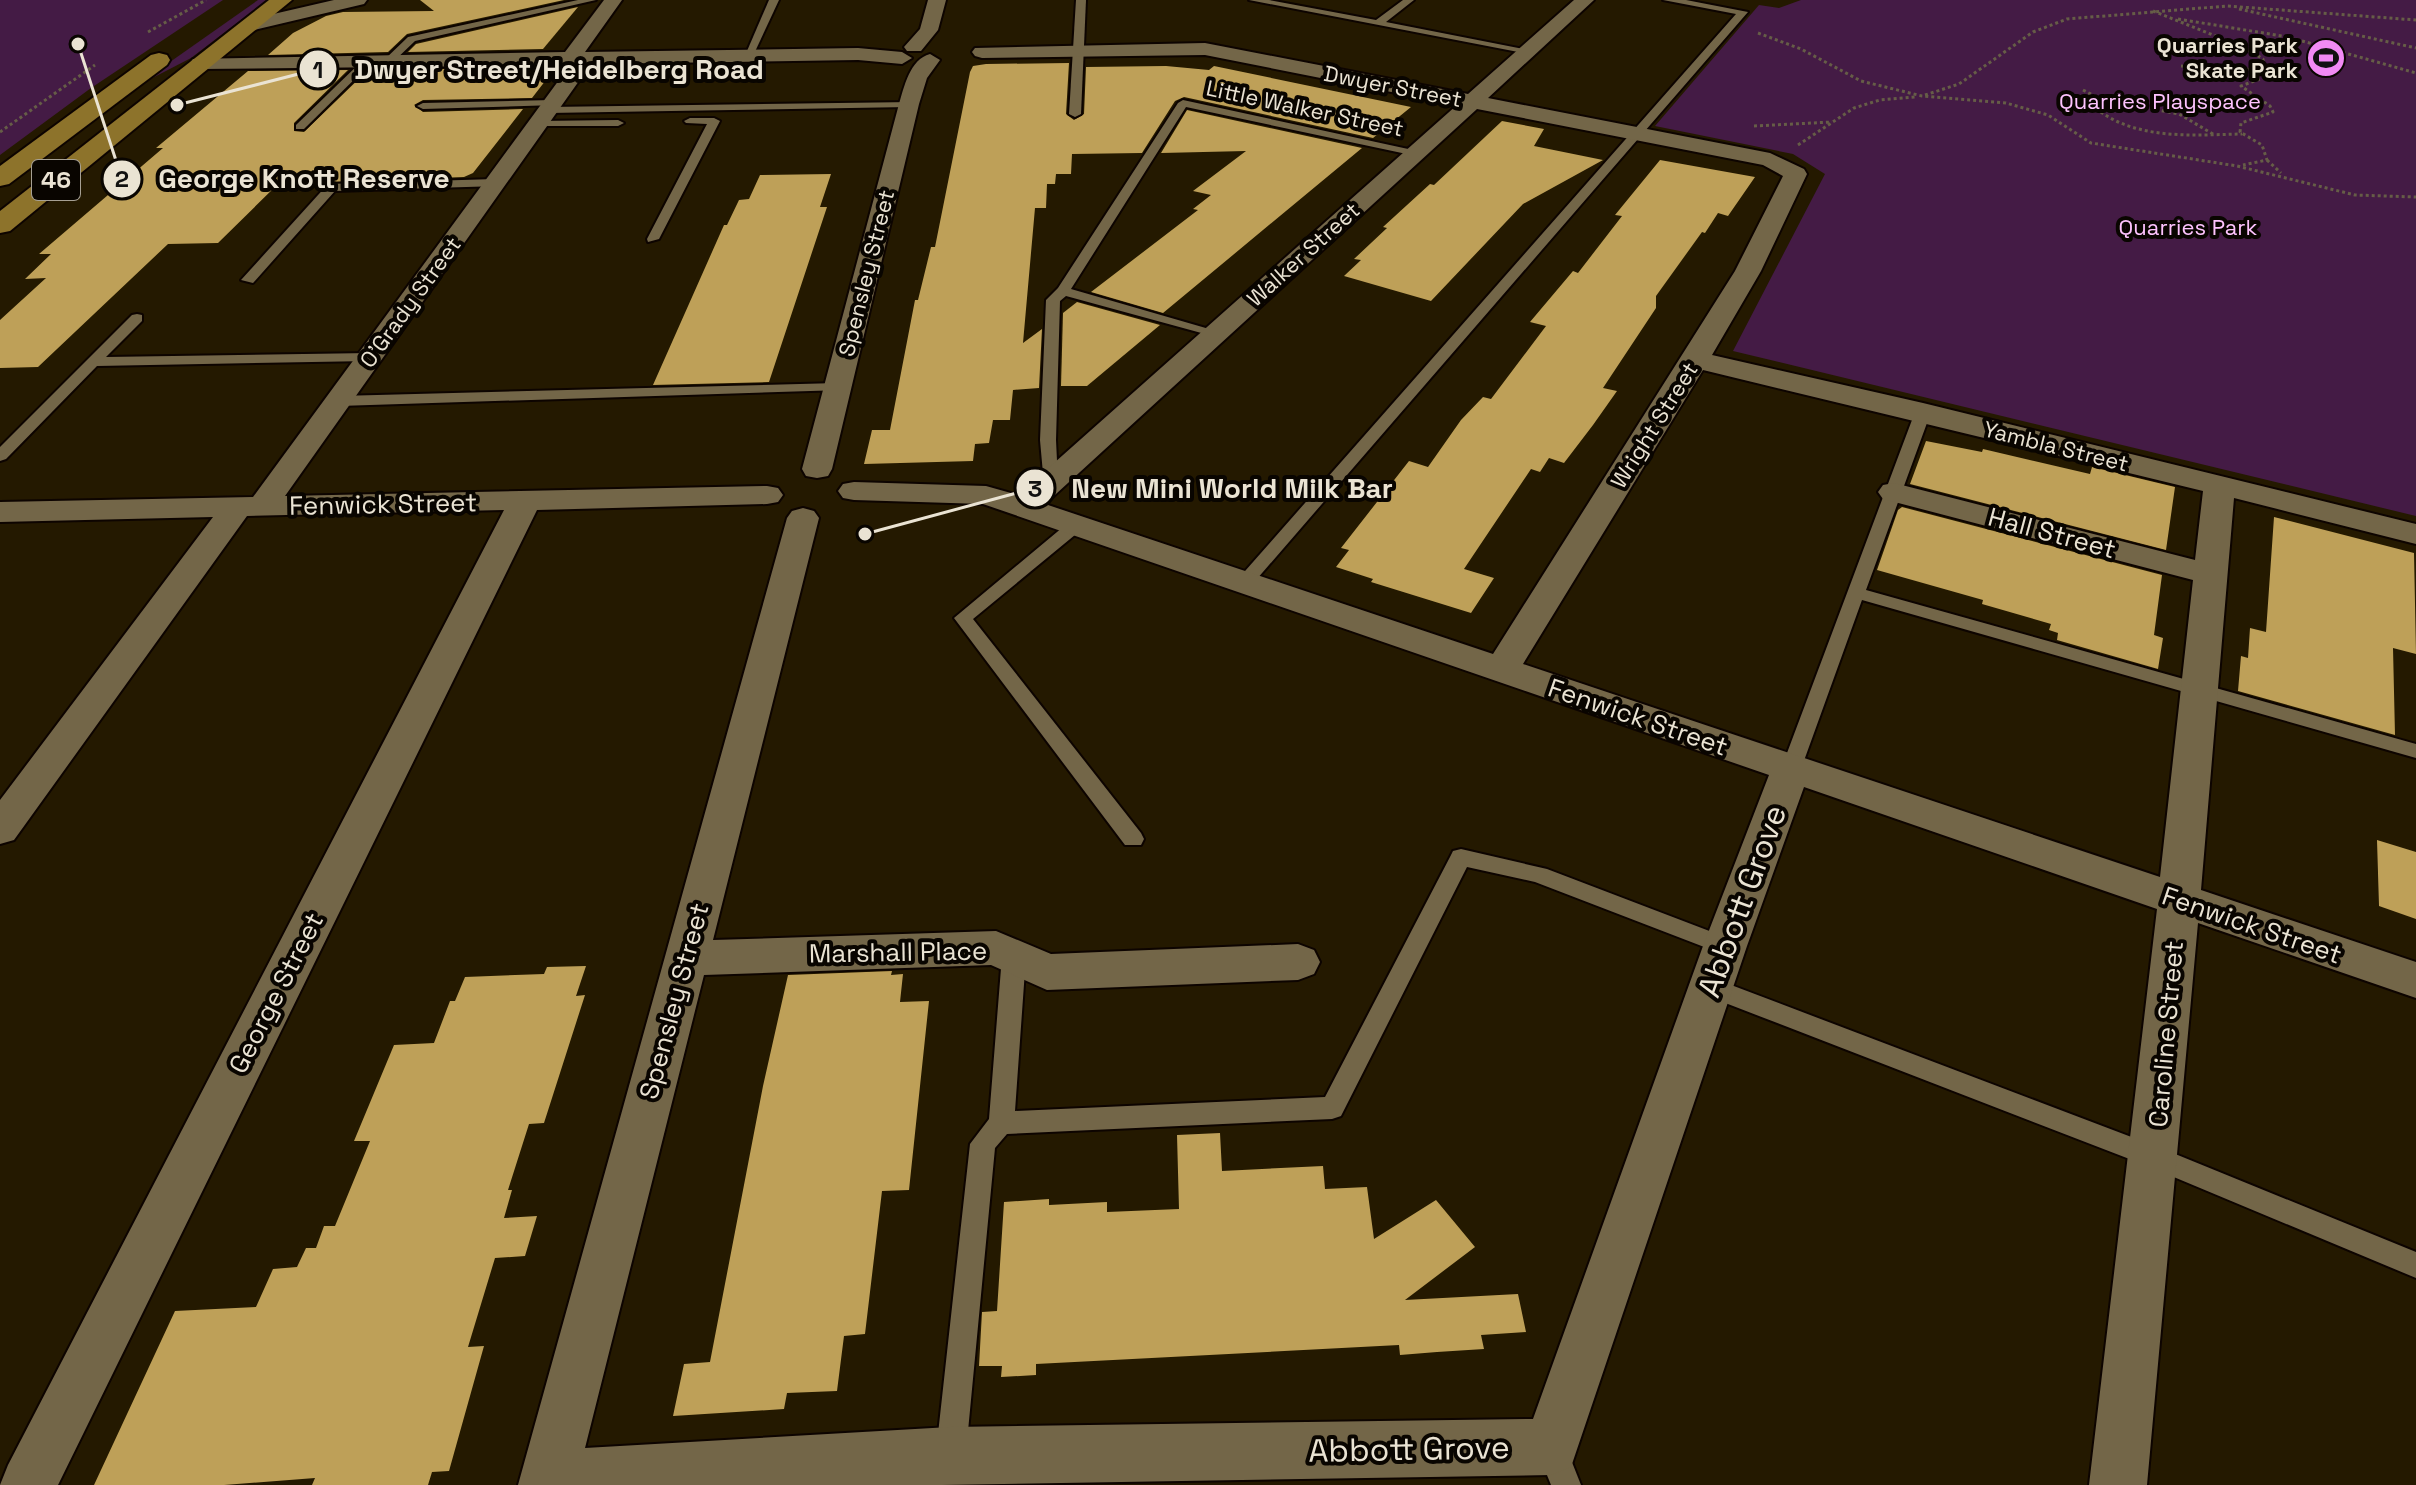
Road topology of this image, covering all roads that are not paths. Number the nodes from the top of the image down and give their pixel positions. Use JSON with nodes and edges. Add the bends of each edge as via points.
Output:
{"nodes":[{"id":1,"x":282,"y":0,"type":"edge"},
{"id":2,"x":358,"y":0,"type":"edge"},
{"id":3,"x":591,"y":0,"type":"edge"},
{"id":4,"x":613,"y":0,"type":"edge"},
{"id":5,"x":774,"y":0,"type":"edge"},
{"id":6,"x":937,"y":0,"type":"edge"},
{"id":7,"x":1081,"y":0,"type":"edge"},
{"id":8,"x":1254,"y":0,"type":"edge"},
{"id":9,"x":1409,"y":0,"type":"edge"},
{"id":10,"x":1585,"y":0,"type":"edge"},
{"id":11,"x":1668,"y":0,"type":"edge"},
{"id":12,"x":1378,"y":23,"type":"junction"},
{"id":13,"x":250,"y":25,"type":"junction"},
{"id":14,"x":1080,"y":51,"type":"junction"},
{"id":15,"x":1529,"y":51,"type":"junction"},
{"id":16,"x":982,"y":52,"type":"dead end"},
{"id":17,"x":191,"y":53,"type":"junction"},
{"id":18,"x":918,"y":54,"type":"junction"},
{"id":19,"x":748,"y":56,"type":"junction"},
{"id":20,"x":577,"y":59,"type":"junction"},
{"id":21,"x":378,"y":61,"type":"junction"},
{"id":22,"x":1473,"y":101,"type":"junction"},
{"id":23,"x":909,"y":104,"type":"junction"},
{"id":24,"x":423,"y":106,"type":"dead end"},
{"id":25,"x":546,"y":113,"type":"junction"},
{"id":26,"x":1075,"y":114,"type":"dead end"},
{"id":27,"x":300,"y":127,"type":"dead end"},
{"id":28,"x":1635,"y":133,"type":"junction"},
{"id":29,"x":1416,"y":152,"type":"junction"},
{"id":30,"x":1796,"y":174,"type":"joint"},
{"id":31,"x":61,"y":176,"type":"junction"},
{"id":32,"x":1,"y":177,"type":"edge"},
{"id":33,"x":495,"y":183,"type":"junction"},
{"id":34,"x":0,"y":225,"type":"edge"},
{"id":35,"x":653,"y":239,"type":"dead end"},
{"id":36,"x":248,"y":280,"type":"dead end"},
{"id":37,"x":1063,"y":291,"type":"junction"},
{"id":38,"x":137,"y":318,"type":"dead end"},
{"id":39,"x":1216,"y":333,"type":"junction"},
{"id":40,"x":370,"y":357,"type":"junction"},
{"id":41,"x":1695,"y":360,"type":"junction"},
{"id":42,"x":94,"y":362,"type":"junction"},
{"id":43,"x":838,"y":387,"type":"junction"},
{"id":44,"x":339,"y":401,"type":"junction"},
{"id":45,"x":1923,"y":412,"type":"junction"},
{"id":46,"x":0,"y":456,"type":"edge"},
{"id":47,"x":817,"y":469,"type":"junction"},
{"id":48,"x":1050,"y":482,"type":"junction"},
{"id":49,"x":2219,"y":487,"type":"junction"},
{"id":50,"x":854,"y":491,"type":"junction"},
{"id":51,"x":1894,"y":492,"type":"junction"},
{"id":52,"x":525,"y":501,"type":"junction"},
{"id":53,"x":249,"y":506,"type":"junction"},
{"id":54,"x":785,"y":506,"type":"junction"},
{"id":55,"x":1022,"y":508,"type":"junction"},
{"id":56,"x":0,"y":512,"type":"edge"},
{"id":57,"x":1075,"y":526,"type":"junction"},
{"id":58,"x":2416,"y":534,"type":"edge"},
{"id":59,"x":2210,"y":574,"type":"junction"},
{"id":60,"x":1244,"y":583,"type":"junction"},
{"id":61,"x":1857,"y":593,"type":"junction"},
{"id":62,"x":1501,"y":670,"type":"junction"},
{"id":63,"x":2199,"y":689,"type":"junction"},
{"id":64,"x":2416,"y":751,"type":"edge"},
{"id":65,"x":1791,"y":769,"type":"junction"},
{"id":66,"x":0,"y":829,"type":"edge"},
{"id":67,"x":1133,"y":839,"type":"dead end"},
{"id":68,"x":2179,"y":900,"type":"junction"},
{"id":69,"x":1014,"y":956,"type":"junction"},
{"id":70,"x":685,"y":958,"type":"junction"},
{"id":71,"x":1298,"y":962,"type":"dead end"},
{"id":72,"x":1718,"y":966,"type":"junction"},
{"id":73,"x":2416,"y":980,"type":"edge"},
{"id":74,"x":1001,"y":1123,"type":"junction"},
{"id":75,"x":2154,"y":1157,"type":"junction"},
{"id":76,"x":2416,"y":1265,"type":"edge"},
{"id":77,"x":933,"y":1466,"type":"edge"},
{"id":78,"x":1559,"y":1466,"type":"edge"},
{"id":79,"x":548,"y":1482,"type":"edge"},
{"id":80,"x":28,"y":1485,"type":"edge"},
{"id":81,"x":2118,"y":1485,"type":"edge"}],
"edges":[{"from":1,"to":13,"type":"main road","number":"46"},
{"from":2,"to":13,"type":"street"},
{"from":3,"to":21,"type":"lane","via":[[412,39]]},
{"from":4,"to":20,"type":"street","name":"O'Grady Street"},
{"from":5,"to":19,"type":"lane"},
{"from":6,"to":18,"type":"street","name":"Spensley Street"},
{"from":7,"to":14,"type":"lane"},
{"from":8,"to":12,"type":"lane"},
{"from":9,"to":12,"type":"lane"},
{"from":10,"to":15,"type":"street","name":"Walker Street"},
{"from":11,"to":28,"type":"lane","via":[[1743,12]]},
{"from":12,"to":15,"type":"lane"},
{"from":13,"to":17,"type":"main road","number":"46"},
{"from":14,"to":16,"type":"street","name":"Dwyer Street"},
{"from":14,"to":22,"type":"street","name":"Dwyer Street","via":[[1205,49]]},
{"from":14,"to":26,"type":"lane"},
{"from":15,"to":22,"type":"street","name":"Walker Street"},
{"from":17,"to":21,"type":"street"},
{"from":17,"to":31,"type":"main road","number":"46"},
{"from":17,"to":32,"type":"main road","number":"46"},
{"from":18,"to":19,"type":"street"},
{"from":18,"to":23,"type":"street","name":"Spensley Street"},
{"from":19,"to":20,"type":"street"},
{"from":20,"to":21,"type":"street"},
{"from":20,"to":25,"type":"street","name":"O'Grady Street"},
{"from":21,"to":27,"type":"lane"},
{"from":22,"to":28,"type":"street","name":"Dwyer Street"},
{"from":22,"to":29,"type":"street","name":"Walker Street"},
{"from":23,"to":25,"type":"lane"},
{"from":23,"to":43,"type":"street","name":"Spensley Street"},
{"from":24,"to":25,"type":"lane"},
{"from":25,"to":33,"type":"street","name":"O'Grady Street"},
{"from":25,"to":35,"type":"lane","via":[[714,121]]},
{"from":28,"to":30,"type":"street","name":"Dwyer Street","via":[[1770,160]]},
{"from":28,"to":60,"type":"lane"},
{"from":29,"to":37,"type":"lane","name":"Little Walker Street","via":[[1183,103]]},
{"from":29,"to":39,"type":"street","name":"Walker Street"},
{"from":30,"to":41,"type":"street","name":"Wright Street","via":[[1748,271]]},
{"from":31,"to":32,"type":"main road"},
{"from":31,"to":34,"type":"main road","number":"46"},
{"from":33,"to":36,"type":"lane","via":[[332,187]]},
{"from":33,"to":40,"type":"street","name":"O'Grady Street"},
{"from":37,"to":39,"type":"lane"},
{"from":37,"to":48,"type":"lane","via":[[1053,300]]},
{"from":38,"to":42,"type":"lane"},
{"from":39,"to":48,"type":"street","name":"Walker Street"},
{"from":40,"to":42,"type":"lane"},
{"from":40,"to":44,"type":"street","name":"O'Grady Street"},
{"from":41,"to":45,"type":"street","name":"Yambla Street"},
{"from":41,"to":62,"type":"street","name":"Wright Street"},
{"from":42,"to":46,"type":"lane"},
{"from":43,"to":44,"type":"lane"},
{"from":43,"to":47,"type":"street","name":"Spensley Street"},
{"from":44,"to":53,"type":"street","name":"O'Grady Street"},
{"from":45,"to":49,"type":"street","name":"Yambla Street"},
{"from":45,"to":51,"type":"lane"},
{"from":47,"to":50,"type":"street","via":[[849,477]]},
{"from":47,"to":54,"type":"street","via":[[779,480]]},
{"from":48,"to":55,"type":"street","name":"Walker Street"},
{"from":49,"to":58,"type":"street","name":"Yambla Street"},
{"from":49,"to":59,"type":"street","name":"Caroline Street"},
{"from":50,"to":54,"type":"street","name":"Fenwick Street","via":[[832,512]]},
{"from":50,"to":55,"type":"street","name":"Fenwick Street","via":[[968,492]]},
{"from":51,"to":59,"type":"street","name":"Hall Street"},
{"from":51,"to":61,"type":"lane"},
{"from":52,"to":53,"type":"street","name":"Fenwick Street"},
{"from":52,"to":54,"type":"street","name":"Fenwick Street"},
{"from":52,"to":80,"type":"street","name":"George Street"},
{"from":53,"to":56,"type":"street","name":"Fenwick Street"},
{"from":53,"to":66,"type":"street","name":"O'Grady Street"},
{"from":54,"to":70,"type":"street","name":"Spensley Street"},
{"from":55,"to":57,"type":"street","name":"Fenwick Street"},
{"from":57,"to":60,"type":"street","name":"Fenwick Street"},
{"from":57,"to":67,"type":"lane","via":[[963,618]]},
{"from":59,"to":63,"type":"street","name":"Caroline Street"},
{"from":60,"to":62,"type":"street","name":"Fenwick Street"},
{"from":61,"to":63,"type":"lane"},
{"from":61,"to":65,"type":"lane"},
{"from":62,"to":65,"type":"street","name":"Fenwick Street"},
{"from":63,"to":64,"type":"lane"},
{"from":63,"to":68,"type":"street","name":"Caroline Street"},
{"from":65,"to":68,"type":"street","name":"Fenwick Street"},
{"from":65,"to":72,"type":"street","name":"Abbott Grove"},
{"from":68,"to":73,"type":"street","name":"Fenwick Street"},
{"from":68,"to":75,"type":"street","name":"Caroline Street"},
{"from":69,"to":70,"type":"street","name":"Marshall Place","via":[[996,948]]},
{"from":69,"to":71,"type":"street","name":"Marshall Place","via":[[1047,972]]},
{"from":69,"to":74,"type":"lane"},
{"from":70,"to":79,"type":"street","name":"Spensley Street"},
{"from":72,"to":74,"type":"lane","via":[[1539,875],[1461,857],[1332,1108]]},
{"from":72,"to":75,"type":"lane"},
{"from":72,"to":78,"type":"street","name":"Abbott Grove"},
{"from":74,"to":77,"type":"lane","via":[[983,1144]]},
{"from":75,"to":76,"type":"lane"},
{"from":75,"to":81,"type":"street","name":"Caroline Street"},
{"from":77,"to":78,"type":"street","name":"Abbott Grove"},
{"from":77,"to":79,"type":"street","name":"Abbott Grove"}]}
